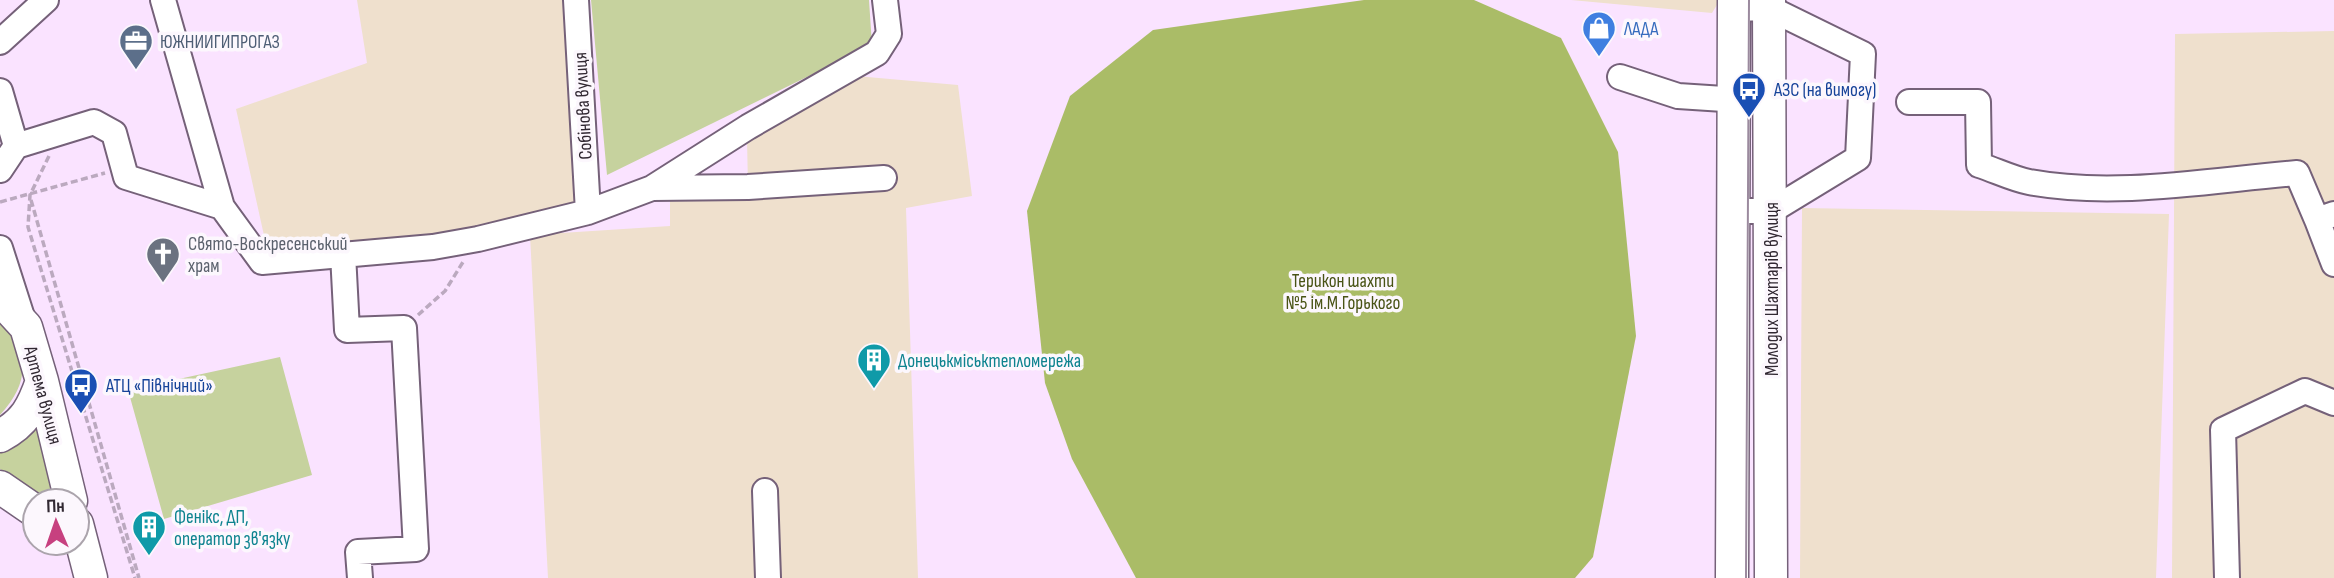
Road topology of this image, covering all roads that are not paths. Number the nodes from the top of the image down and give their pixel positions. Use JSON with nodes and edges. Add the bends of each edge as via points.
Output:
{"nodes":[{"id":1,"x":46,"y":0,"type":"edge"},
{"id":2,"x":163,"y":0,"type":"edge"},
{"id":3,"x":576,"y":0,"type":"edge"},
{"id":4,"x":885,"y":0,"type":"edge"},
{"id":5,"x":1734,"y":4,"type":"edge"},
{"id":6,"x":1769,"y":4,"type":"edge"},
{"id":7,"x":0,"y":42,"type":"edge"},
{"id":8,"x":1620,"y":77,"type":"dead end"},
{"id":9,"x":0,"y":92,"type":"edge"},
{"id":10,"x":1734,"y":101,"type":"junction"},
{"id":11,"x":1770,"y":102,"type":"junction"},
{"id":12,"x":1909,"y":102,"type":"dead end"},
{"id":13,"x":16,"y":146,"type":"junction"},
{"id":14,"x":0,"y":170,"type":"edge"},
{"id":15,"x":884,"y":178,"type":"dead end"},
{"id":16,"x":652,"y":188,"type":"junction"},
{"id":17,"x":222,"y":207,"type":"junction"},
{"id":18,"x":1733,"y":211,"type":"junction"},
{"id":19,"x":1771,"y":211,"type":"junction"},
{"id":20,"x":588,"y":212,"type":"junction"},
{"id":21,"x":2325,"y":217,"type":"edge"},
{"id":22,"x":0,"y":248,"type":"edge"},
{"id":23,"x":343,"y":254,"type":"junction"},
{"id":24,"x":2334,"y":264,"type":"edge"},
{"id":25,"x":0,"y":299,"type":"edge"},
{"id":26,"x":26,"y":327,"type":"junction"},
{"id":27,"x":42,"y":381,"type":"junction"},
{"id":28,"x":2334,"y":403,"type":"edge"},
{"id":29,"x":0,"y":436,"type":"edge"},
{"id":30,"x":0,"y":487,"type":"edge"},
{"id":31,"x":68,"y":487,"type":"edge"},
{"id":32,"x":765,"y":491,"type":"dead end"},
{"id":33,"x":21,"y":501,"type":"edge"},
{"id":34,"x":71,"y":557,"type":"edge"},
{"id":35,"x":86,"y":557,"type":"edge"},
{"id":36,"x":84,"y":578,"type":"edge"},
{"id":37,"x":91,"y":578,"type":"edge"},
{"id":38,"x":360,"y":578,"type":"edge"},
{"id":39,"x":768,"y":578,"type":"edge"},
{"id":40,"x":1732,"y":578,"type":"edge"},
{"id":41,"x":1771,"y":578,"type":"edge"},
{"id":42,"x":2227,"y":578,"type":"edge"}],
"edges":[{"from":1,"to":7,"type":"street"},
{"from":2,"to":17,"type":"street"},
{"from":3,"to":20,"type":"street","name":"Собінова вулиця"},
{"from":4,"to":16,"type":"street","via":[[889,34],[877,53]]},
{"from":5,"to":6,"type":"street"},
{"from":5,"to":10,"type":"main road","name":"Молодих Шахтарів вулиця"},
{"from":6,"to":11,"type":"main road","name":"Молодих Шахтарів вулиця"},
{"from":6,"to":19,"type":"street","via":[[1863,54],[1858,158]]},
{"from":8,"to":10,"type":"street","via":[[1678,96]]},
{"from":9,"to":13,"type":"street"},
{"from":10,"to":11,"type":"street"},
{"from":10,"to":18,"type":"main road","name":"Молодих Шахтарів вулиця"},
{"from":11,"to":19,"type":"main road","name":"Молодих Шахтарів вулиця"},
{"from":12,"to":21,"type":"street","via":[[1978,102],[1979,164],[2028,182],[2091,188],[2297,173]]},
{"from":13,"to":14,"type":"street"},
{"from":13,"to":17,"type":"street","via":[[94,122],[114,133],[124,176]]},
{"from":15,"to":16,"type":"street"},
{"from":16,"to":20,"type":"street"},
{"from":17,"to":23,"type":"street","via":[[262,262]]},
{"from":18,"to":19,"type":"street"},
{"from":18,"to":40,"type":"main road","name":"Молодих Шахтарів вулиця"},
{"from":19,"to":41,"type":"main road","name":"Молодих Шахтарів вулиця"},
{"from":20,"to":23,"type":"street","via":[[433,247]]},
{"from":21,"to":24,"type":"street"},
{"from":22,"to":26,"type":"street"},
{"from":23,"to":38,"type":"street","via":[[347,330],[404,328],[416,549],[358,552]]},
{"from":25,"to":26,"type":"main road","name":"Артема вулиця"},
{"from":26,"to":27,"type":"main road","name":"Артема вулиця"},
{"from":27,"to":29,"type":"main road","via":[[24,420]]},
{"from":27,"to":31,"type":"main road","name":"Артема вулиця"},
{"from":28,"to":42,"type":"street","via":[[2305,391],[2223,430]]},
{"from":30,"to":33,"type":"main road"},
{"from":32,"to":39,"type":"street"},
{"from":34,"to":36,"type":"main road"},
{"from":35,"to":37,"type":"main road"}]}
